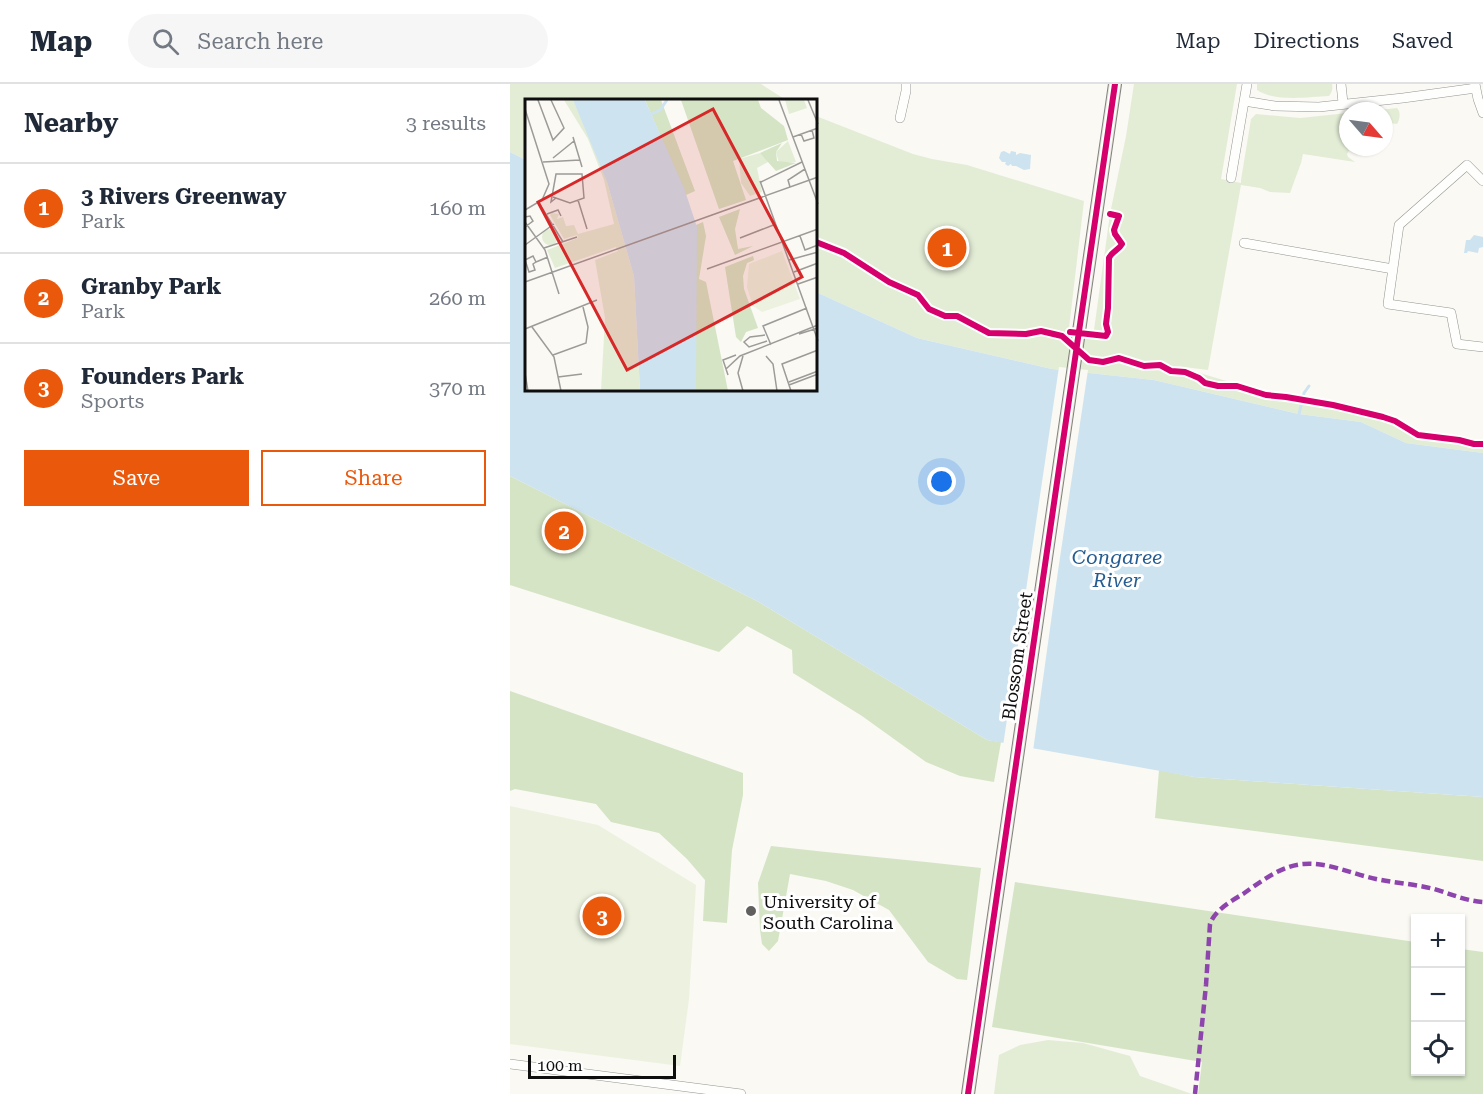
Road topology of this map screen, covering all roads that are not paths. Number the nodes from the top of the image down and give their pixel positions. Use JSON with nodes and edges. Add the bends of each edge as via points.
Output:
{"nodes":[{"id":1,"x":906,"y":84,"type":"edge"},
{"id":2,"x":1115,"y":84,"type":"edge"},
{"id":3,"x":1247,"y":84,"type":"edge"},
{"id":4,"x":1341,"y":84,"type":"edge"},
{"id":5,"x":1475,"y":86,"type":"edge"},
{"id":6,"x":1244,"y":101,"type":"junction"},
{"id":7,"x":1343,"y":102,"type":"edge"},
{"id":8,"x":1363,"y":102,"type":"edge"},
{"id":9,"x":1339,"y":104,"type":"edge"},
{"id":10,"x":1483,"y":113,"type":"edge"},
{"id":11,"x":900,"y":118,"type":"dead end"},
{"id":12,"x":1231,"y":178,"type":"dead end"},
{"id":13,"x":1483,"y":181,"type":"edge"},
{"id":14,"x":1244,"y":243,"type":"dead end"},
{"id":15,"x":1393,"y":269,"type":"junction"},
{"id":16,"x":1483,"y":347,"type":"edge"},
{"id":17,"x":510,"y":1064,"type":"edge"},
{"id":18,"x":718,"y":1093,"type":"edge"},
{"id":19,"x":741,"y":1094,"type":"edge"},
{"id":20,"x":968,"y":1094,"type":"edge"}],
"edges":[{"from":1,"to":11,"type":"street"},
{"from":2,"to":20,"type":"main road","name":"Blossom Street"},
{"from":3,"to":6,"type":"street"},
{"from":4,"to":7,"type":"street"},
{"from":5,"to":8,"type":"street"},
{"from":5,"to":10,"type":"street"},
{"from":6,"to":9,"type":"street","via":[[1275,106]]},
{"from":6,"to":12,"type":"street"},
{"from":13,"to":15,"type":"street","via":[[1467,165],[1399,225]]},
{"from":14,"to":15,"type":"street"},
{"from":15,"to":16,"type":"street","via":[[1388,304],[1451,313],[1457,344]]},
{"from":17,"to":18,"type":"street"},
{"from":18,"to":19,"type":"street"}]}
